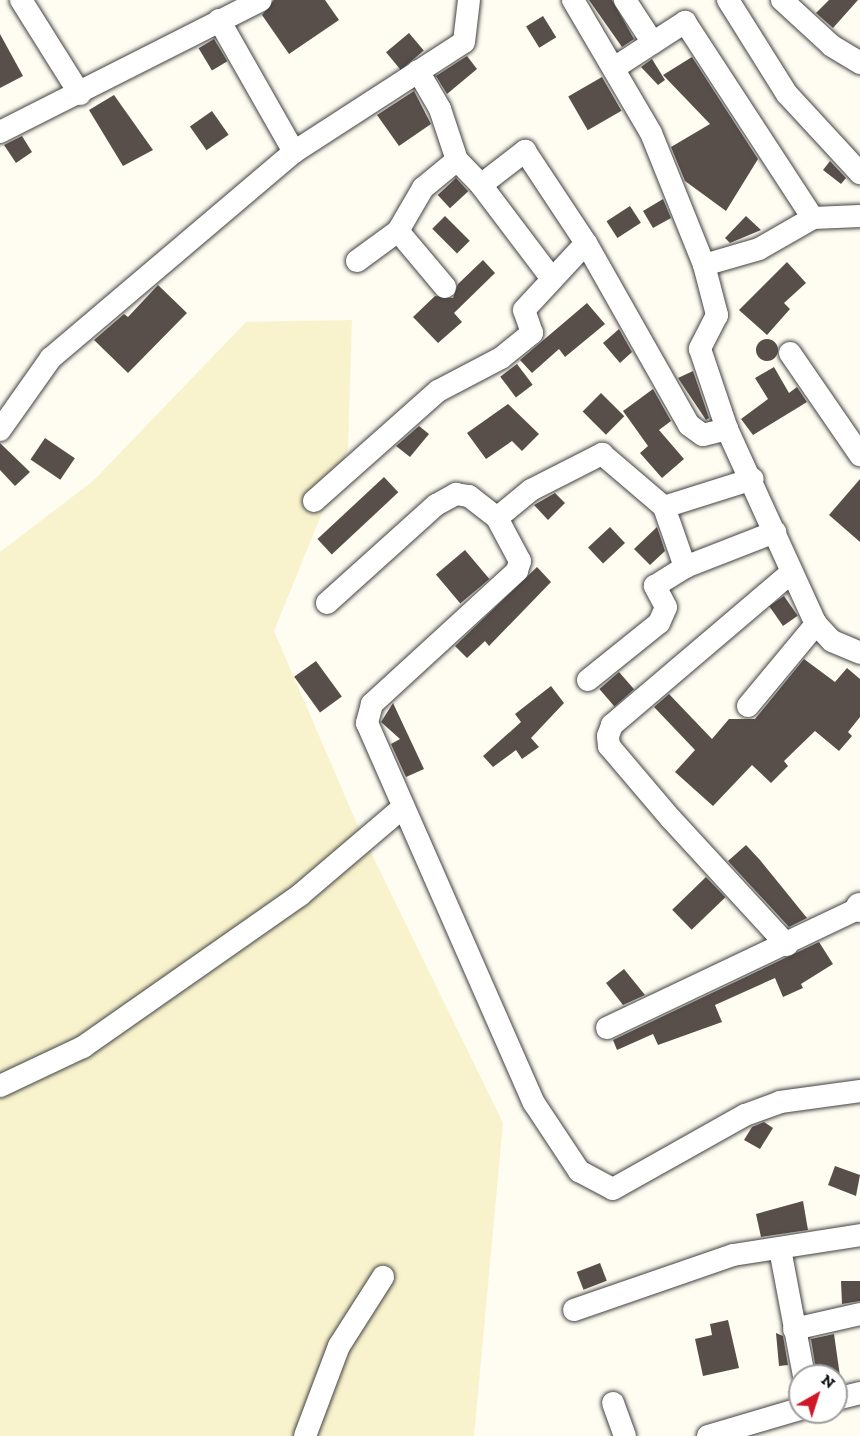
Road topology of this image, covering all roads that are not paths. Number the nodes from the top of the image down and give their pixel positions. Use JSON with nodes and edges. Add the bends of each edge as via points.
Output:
{"nodes":[{"id":1,"x":21,"y":0,"type":"edge"},
{"id":2,"x":469,"y":0,"type":"edge"},
{"id":3,"x":573,"y":0,"type":"edge"},
{"id":4,"x":625,"y":0,"type":"edge"},
{"id":5,"x":728,"y":0,"type":"edge"},
{"id":6,"x":782,"y":0,"type":"edge"},
{"id":7,"x":251,"y":2,"type":"edge"},
{"id":8,"x":219,"y":20,"type":"junction"},
{"id":9,"x":653,"y":43,"type":"junction"},
{"id":10,"x":860,"y":63,"type":"edge"},
{"id":11,"x":614,"y":68,"type":"junction"},
{"id":12,"x":418,"y":71,"type":"junction"},
{"id":13,"x":80,"y":94,"type":"junction"},
{"id":14,"x":0,"y":132,"type":"edge"},
{"id":15,"x":294,"y":152,"type":"junction"},
{"id":16,"x":457,"y":160,"type":"junction"},
{"id":17,"x":860,"y":173,"type":"edge"},
{"id":18,"x":481,"y":185,"type":"junction"},
{"id":19,"x":860,"y":216,"type":"edge"},
{"id":20,"x":813,"y":218,"type":"junction"},
{"id":21,"x":398,"y":231,"type":"junction"},
{"id":22,"x":586,"y":243,"type":"junction"},
{"id":23,"x":357,"y":261,"type":"dead end"},
{"id":24,"x":704,"y":265,"type":"junction"},
{"id":25,"x":552,"y":279,"type":"junction"},
{"id":26,"x":445,"y":287,"type":"dead end"},
{"id":27,"x":790,"y":353,"type":"dead end"},
{"id":28,"x":727,"y":429,"type":"junction"},
{"id":29,"x":0,"y":430,"type":"edge"},
{"id":30,"x":860,"y":455,"type":"edge"},
{"id":31,"x":753,"y":479,"type":"junction"},
{"id":32,"x":314,"y":501,"type":"dead end"},
{"id":33,"x":664,"y":507,"type":"junction"},
{"id":34,"x":497,"y":518,"type":"junction"},
{"id":35,"x":775,"y":532,"type":"junction"},
{"id":36,"x":685,"y":567,"type":"junction"},
{"id":37,"x":792,"y":572,"type":"junction"},
{"id":38,"x":327,"y":603,"type":"dead end"},
{"id":39,"x":816,"y":624,"type":"junction"},
{"id":40,"x":860,"y":653,"type":"edge"},
{"id":41,"x":588,"y":680,"type":"dead end"},
{"id":42,"x":748,"y":706,"type":"dead end"},
{"id":43,"x":401,"y":809,"type":"junction"},
{"id":44,"x":860,"y":908,"type":"edge"},
{"id":45,"x":787,"y":945,"type":"junction"},
{"id":46,"x":607,"y":1028,"type":"dead end"},
{"id":47,"x":0,"y":1086,"type":"edge"},
{"id":48,"x":860,"y":1090,"type":"edge"},
{"id":49,"x":860,"y":1235,"type":"edge"},
{"id":50,"x":780,"y":1249,"type":"junction"},
{"id":51,"x":383,"y":1277,"type":"dead end"},
{"id":52,"x":574,"y":1310,"type":"dead end"},
{"id":53,"x":860,"y":1314,"type":"edge"},
{"id":54,"x":794,"y":1329,"type":"junction"},
{"id":55,"x":801,"y":1364,"type":"edge"},
{"id":56,"x":613,"y":1403,"type":"dead end"},
{"id":57,"x":788,"y":1413,"type":"edge"},
{"id":58,"x":305,"y":1436,"type":"edge"},
{"id":59,"x":625,"y":1436,"type":"edge"},
{"id":60,"x":708,"y":1436,"type":"edge"}],
"edges":[{"from":1,"to":13,"type":"street"},
{"from":2,"to":12,"type":"street","via":[[464,42]]},
{"from":3,"to":11,"type":"street"},
{"from":4,"to":9,"type":"street"},
{"from":5,"to":17,"type":"street","via":[[787,94]]},
{"from":6,"to":10,"type":"street","via":[[832,46]]},
{"from":7,"to":8,"type":"street"},
{"from":8,"to":13,"type":"street"},
{"from":8,"to":15,"type":"street"},
{"from":9,"to":11,"type":"street"},
{"from":9,"to":20,"type":"street","via":[[685,22]]},
{"from":11,"to":24,"type":"street","via":[[651,133]]},
{"from":12,"to":15,"type":"street"},
{"from":12,"to":16,"type":"street","via":[[440,109]]},
{"from":13,"to":14,"type":"street"},
{"from":15,"to":29,"type":"street","via":[[51,358]]},
{"from":16,"to":18,"type":"street"},
{"from":16,"to":21,"type":"street","via":[[423,188]]},
{"from":18,"to":22,"type":"street","via":[[525,151]]},
{"from":18,"to":25,"type":"street"},
{"from":19,"to":20,"type":"street"},
{"from":20,"to":24,"type":"street","via":[[759,249]]},
{"from":21,"to":23,"type":"street"},
{"from":21,"to":26,"type":"street"},
{"from":22,"to":25,"type":"street"},
{"from":22,"to":28,"type":"street","via":[[689,425],[703,435]]},
{"from":24,"to":28,"type":"street","via":[[717,315],[700,349]]},
{"from":25,"to":32,"type":"street","via":[[524,309],[532,333],[501,358],[438,392]]},
{"from":27,"to":30,"type":"street"},
{"from":28,"to":31,"type":"street"},
{"from":31,"to":33,"type":"street"},
{"from":31,"to":35,"type":"street"},
{"from":33,"to":34,"type":"street","via":[[602,454],[531,490]]},
{"from":33,"to":36,"type":"street"},
{"from":34,"to":38,"type":"street","via":[[469,496],[456,494],[436,505]]},
{"from":34,"to":43,"type":"street","via":[[520,561],[517,571],[367,712]]},
{"from":35,"to":36,"type":"street"},
{"from":35,"to":37,"type":"street"},
{"from":36,"to":41,"type":"street","via":[[655,586],[666,607],[659,623]]},
{"from":37,"to":39,"type":"street"},
{"from":37,"to":45,"type":"street","via":[[612,725],[608,736],[609,746],[671,819]]},
{"from":39,"to":40,"type":"street","via":[[832,641]]},
{"from":39,"to":42,"type":"street"},
{"from":43,"to":47,"type":"street","via":[[300,895],[83,1047]]},
{"from":43,"to":48,"type":"street","via":[[534,1103],[579,1171],[613,1189],[746,1115],[780,1102]]},
{"from":44,"to":45,"type":"street"},
{"from":45,"to":46,"type":"street"},
{"from":49,"to":50,"type":"street"},
{"from":50,"to":52,"type":"street","via":[[734,1255]]},
{"from":50,"to":54,"type":"street"},
{"from":51,"to":58,"type":"street","via":[[339,1346]]},
{"from":53,"to":54,"type":"street"},
{"from":54,"to":55,"type":"street"},
{"from":56,"to":59,"type":"street"},
{"from":57,"to":60,"type":"street"}]}
